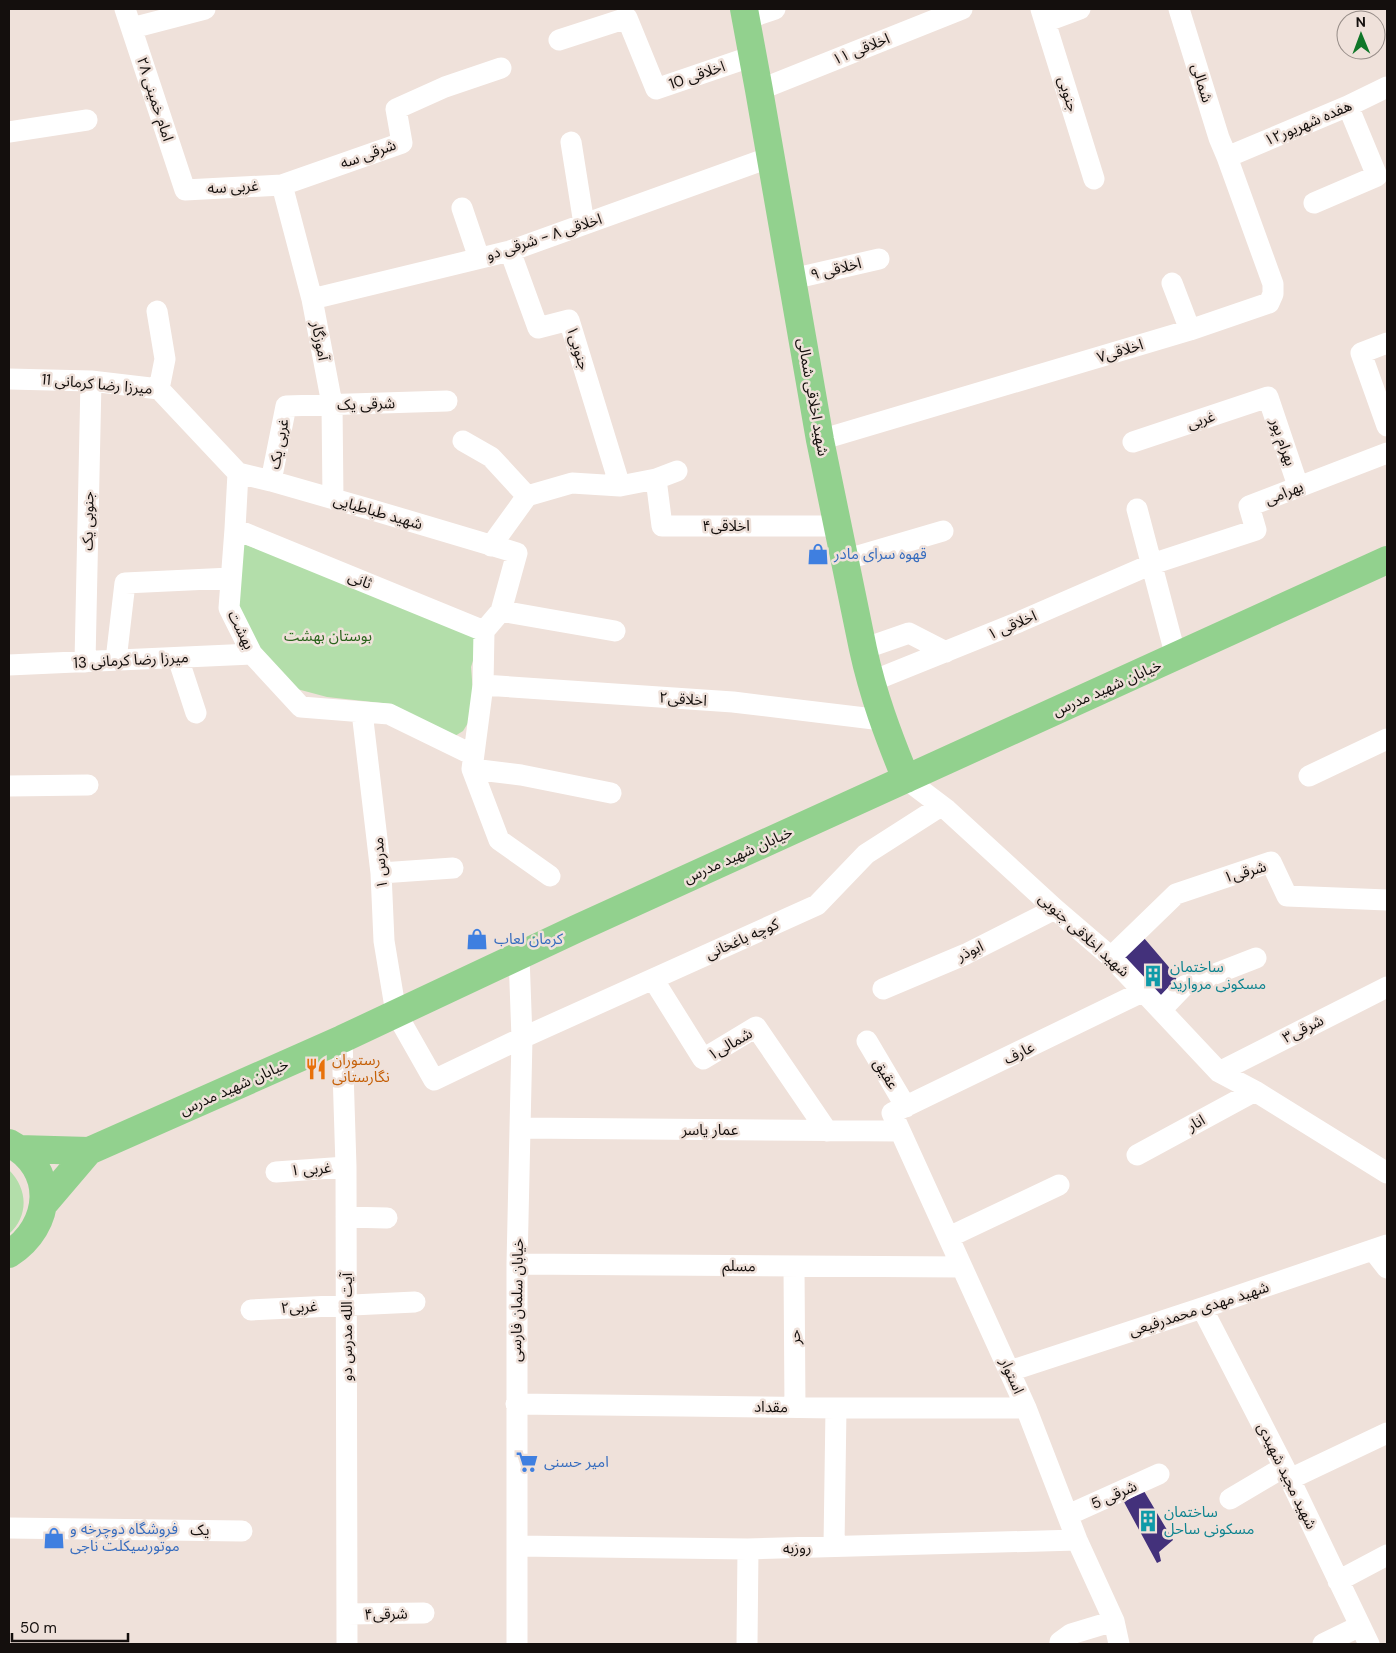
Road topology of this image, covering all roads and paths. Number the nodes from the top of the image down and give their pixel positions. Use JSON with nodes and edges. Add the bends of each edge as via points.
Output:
{"nodes":[{"id":1,"x":205,"y":9,"type":"edge"},
{"id":2,"x":774,"y":9,"type":"edge"},
{"id":3,"x":962,"y":9,"type":"edge"},
{"id":4,"x":1080,"y":9,"type":"edge"},
{"id":5,"x":1179,"y":9,"type":"edge"},
{"id":6,"x":745,"y":14,"type":"edge"},
{"id":7,"x":932,"y":14,"type":"edge"},
{"id":8,"x":1043,"y":15,"type":"edge"},
{"id":9,"x":128,"y":18,"type":"edge"},
{"id":10,"x":558,"y":40,"type":"dead end"},
{"id":11,"x":753,"y":56,"type":"junction"},
{"id":12,"x":501,"y":68,"type":"dead end"},
{"id":13,"x":1387,"y":88,"type":"edge"},
{"id":14,"x":760,"y":90,"type":"junction"},
{"id":15,"x":1348,"y":106,"type":"junction"},
{"id":16,"x":87,"y":120,"type":"dead end"},
{"id":17,"x":9,"y":132,"type":"edge"},
{"id":18,"x":570,"y":142,"type":"dead end"},
{"id":19,"x":1228,"y":157,"type":"junction"},
{"id":20,"x":771,"y":158,"type":"junction"},
{"id":21,"x":1094,"y":179,"type":"dead end"},
{"id":22,"x":282,"y":185,"type":"junction"},
{"id":23,"x":185,"y":190,"type":"joint"},
{"id":24,"x":1314,"y":203,"type":"dead end"},
{"id":25,"x":462,"y":208,"type":"dead end"},
{"id":26,"x":584,"y":224,"type":"junction"},
{"id":27,"x":510,"y":251,"type":"junction"},
{"id":28,"x":479,"y":258,"type":"junction"},
{"id":29,"x":879,"y":259,"type":"dead end"},
{"id":30,"x":792,"y":279,"type":"junction"},
{"id":31,"x":1172,"y":283,"type":"dead end"},
{"id":32,"x":312,"y":299,"type":"junction"},
{"id":33,"x":157,"y":311,"type":"dead end"},
{"id":34,"x":1190,"y":330,"type":"junction"},
{"id":35,"x":1387,"y":343,"type":"edge"},
{"id":36,"x":9,"y":379,"type":"edge"},
{"id":37,"x":91,"y":381,"type":"junction"},
{"id":38,"x":159,"y":389,"type":"junction"},
{"id":39,"x":1268,"y":397,"type":"joint"},
{"id":40,"x":447,"y":401,"type":"dead end"},
{"id":41,"x":332,"y":404,"type":"junction"},
{"id":42,"x":286,"y":406,"type":"joint"},
{"id":43,"x":1387,"y":426,"type":"edge"},
{"id":44,"x":820,"y":440,"type":"junction"},
{"id":45,"x":463,"y":441,"type":"dead end"},
{"id":46,"x":1133,"y":442,"type":"dead end"},
{"id":47,"x":1387,"y":453,"type":"edge"},
{"id":48,"x":677,"y":471,"type":"dead end"},
{"id":49,"x":238,"y":473,"type":"junction"},
{"id":50,"x":656,"y":480,"type":"junction"},
{"id":51,"x":271,"y":481,"type":"junction"},
{"id":52,"x":620,"y":486,"type":"junction"},
{"id":53,"x":1298,"y":486,"type":"junction"},
{"id":54,"x":527,"y":496,"type":"junction"},
{"id":55,"x":333,"y":499,"type":"junction"},
{"id":56,"x":1137,"y":509,"type":"dead end"},
{"id":57,"x":838,"y":526,"type":"junction"},
{"id":58,"x":235,"y":530,"type":"junction"},
{"id":59,"x":943,"y":531,"type":"dead end"},
{"id":60,"x":491,"y":546,"type":"junction"},
{"id":61,"x":844,"y":560,"type":"junction"},
{"id":62,"x":1152,"y":564,"type":"junction"},
{"id":63,"x":1386,"y":564,"type":"edge"},
{"id":64,"x":231,"y":578,"type":"junction"},
{"id":65,"x":501,"y":611,"type":"junction"},
{"id":66,"x":615,"y":630,"type":"dead end"},
{"id":67,"x":484,"y":631,"type":"junction"},
{"id":68,"x":863,"y":649,"type":"junction"},
{"id":69,"x":946,"y":652,"type":"junction"},
{"id":70,"x":252,"y":654,"type":"junction"},
{"id":71,"x":1176,"y":657,"type":"junction"},
{"id":72,"x":178,"y":658,"type":"junction"},
{"id":73,"x":116,"y":660,"type":"junction"},
{"id":74,"x":85,"y":662,"type":"junction"},
{"id":75,"x":9,"y":665,"type":"edge"},
{"id":76,"x":870,"y":682,"type":"junction"},
{"id":77,"x":482,"y":685,"type":"junction"},
{"id":78,"x":362,"y":712,"type":"junction"},
{"id":79,"x":196,"y":713,"type":"dead end"},
{"id":80,"x":882,"y":720,"type":"junction"},
{"id":81,"x":1387,"y":739,"type":"edge"},
{"id":82,"x":472,"y":762,"type":"junction"},
{"id":83,"x":1308,"y":776,"type":"dead end"},
{"id":84,"x":906,"y":779,"type":"junction"},
{"id":85,"x":88,"y":785,"type":"dead end"},
{"id":86,"x":9,"y":786,"type":"edge"},
{"id":87,"x":611,"y":793,"type":"dead end"},
{"id":88,"x":941,"y":806,"type":"junction"},
{"id":89,"x":453,"y":868,"type":"dead end"},
{"id":90,"x":382,"y":873,"type":"junction"},
{"id":91,"x":550,"y":876,"type":"dead end"},
{"id":92,"x":1387,"y":900,"type":"edge"},
{"id":93,"x":1055,"y":909,"type":"junction"},
{"id":94,"x":519,"y":956,"type":"junction"},
{"id":95,"x":1111,"y":957,"type":"junction"},
{"id":96,"x":1256,"y":958,"type":"dead end"},
{"id":97,"x":652,"y":979,"type":"junction"},
{"id":98,"x":1387,"y":987,"type":"edge"},
{"id":99,"x":883,"y":989,"type":"dead end"},
{"id":100,"x":1144,"y":991,"type":"junction"},
{"id":101,"x":1161,"y":1010,"type":"junction"},
{"id":102,"x":396,"y":1013,"type":"junction"},
{"id":103,"x":522,"y":1038,"type":"junction"},
{"id":104,"x":342,"y":1039,"type":"junction"},
{"id":105,"x":867,"y":1041,"type":"dead end"},
{"id":106,"x":1219,"y":1072,"type":"junction"},
{"id":107,"x":1255,"y":1091,"type":"junction"},
{"id":108,"x":899,"y":1117,"type":"junction"},
{"id":109,"x":520,"y":1128,"type":"junction"},
{"id":110,"x":827,"y":1131,"type":"junction"},
{"id":111,"x":14,"y":1146,"type":"edge"},
{"id":112,"x":89,"y":1151,"type":"junction"},
{"id":113,"x":1137,"y":1155,"type":"dead end"},
{"id":114,"x":346,"y":1167,"type":"junction"},
{"id":115,"x":276,"y":1172,"type":"dead end"},
{"id":116,"x":1387,"y":1173,"type":"edge"},
{"id":117,"x":1059,"y":1185,"type":"dead end"},
{"id":118,"x":43,"y":1205,"type":"junction"},
{"id":119,"x":346,"y":1217,"type":"junction"},
{"id":120,"x":387,"y":1218,"type":"dead end"},
{"id":121,"x":949,"y":1237,"type":"junction"},
{"id":122,"x":1380,"y":1247,"type":"edge"},
{"id":123,"x":9,"y":1254,"type":"edge"},
{"id":124,"x":517,"y":1264,"type":"junction"},
{"id":125,"x":794,"y":1267,"type":"junction"},
{"id":126,"x":961,"y":1267,"type":"junction"},
{"id":127,"x":1387,"y":1268,"type":"edge"},
{"id":128,"x":415,"y":1302,"type":"dead end"},
{"id":129,"x":347,"y":1304,"type":"junction"},
{"id":130,"x":1202,"y":1308,"type":"junction"},
{"id":131,"x":251,"y":1310,"type":"dead end"},
{"id":132,"x":1010,"y":1371,"type":"junction"},
{"id":133,"x":516,"y":1404,"type":"junction"},
{"id":134,"x":795,"y":1407,"type":"junction"},
{"id":135,"x":836,"y":1408,"type":"junction"},
{"id":136,"x":1026,"y":1408,"type":"junction"},
{"id":137,"x":1387,"y":1433,"type":"edge"},
{"id":138,"x":1287,"y":1473,"type":"junction"},
{"id":139,"x":1159,"y":1474,"type":"dead end"},
{"id":140,"x":1230,"y":1499,"type":"dead end"},
{"id":141,"x":1068,"y":1516,"type":"junction"},
{"id":142,"x":9,"y":1528,"type":"edge"},
{"id":143,"x":242,"y":1531,"type":"dead end"},
{"id":144,"x":1077,"y":1540,"type":"junction"},
{"id":145,"x":516,"y":1546,"type":"junction"},
{"id":146,"x":834,"y":1546,"type":"junction"},
{"id":147,"x":748,"y":1549,"type":"junction"},
{"id":148,"x":1387,"y":1555,"type":"edge"},
{"id":149,"x":1338,"y":1581,"type":"junction"},
{"id":150,"x":424,"y":1613,"type":"dead end"},
{"id":151,"x":347,"y":1614,"type":"junction"},
{"id":152,"x":1114,"y":1621,"type":"junction"},
{"id":153,"x":1364,"y":1635,"type":"edge"},
{"id":154,"x":348,"y":1644,"type":"edge"},
{"id":155,"x":517,"y":1644,"type":"edge"},
{"id":156,"x":747,"y":1644,"type":"edge"},
{"id":157,"x":1060,"y":1644,"type":"edge"},
{"id":158,"x":1119,"y":1644,"type":"edge"},
{"id":159,"x":1323,"y":1644,"type":"edge"}],
"edges":[{"from":1,"to":9,"type":"street"},
{"from":2,"to":6,"type":"street"},
{"from":3,"to":7,"type":"street","name":"اخلاقی ۱۱"},
{"from":4,"to":8,"type":"street"},
{"from":5,"to":19,"type":"street","name":"شمالی","via":[[1219,138]]},
{"from":6,"to":11,"type":"main road","name":"شهید اخلاقی شمالی"},
{"from":7,"to":14,"type":"street","name":"اخلاقی ۱۱"},
{"from":8,"to":21,"type":"street","name":"جنوبی"},
{"from":9,"to":23,"type":"street","name":"امام خمینی ۲۸"},
{"from":10,"to":11,"type":"street","name":"اخلاقی 10","via":[[627,18],[656,88]]},
{"from":11,"to":14,"type":"main road","name":"شهید اخلاقی شمالی"},
{"from":12,"to":22,"type":"street","name":"شرقی سه","via":[[445,87],[396,109],[402,143]]},
{"from":13,"to":15,"type":"street","name":"هفده شهریور۱۲"},
{"from":14,"to":20,"type":"main road","name":"شهید اخلاقی شمالی"},
{"from":15,"to":19,"type":"street","name":"هفده شهریور۱۲"},
{"from":15,"to":24,"type":"street","via":[[1377,176]]},
{"from":16,"to":17,"type":"street"},
{"from":18,"to":26,"type":"street"},
{"from":19,"to":34,"type":"street","name":"اخلاقی۷","via":[[1273,284],[1273,294],[1269,303]]},
{"from":20,"to":26,"type":"street","name":"اخلاقی ۸ - شرقی دو"},
{"from":20,"to":30,"type":"main road","name":"شهید اخلاقی شمالی"},
{"from":22,"to":23,"type":"street","name":"غربی سه"},
{"from":22,"to":32,"type":"street","name":"آموزگار"},
{"from":25,"to":28,"type":"street"},
{"from":26,"to":27,"type":"street","name":"اخلاقی ۸ - شرقی دو"},
{"from":27,"to":28,"type":"street","name":"اخلاقی ۸ - شرقی دو"},
{"from":27,"to":52,"type":"street","name":"جنوبی۱","via":[[538,328],[569,320]]},
{"from":28,"to":32,"type":"street","name":"اخلاقی ۸ - شرقی دو"},
{"from":29,"to":30,"type":"street","name":"اخلاقی ۹"},
{"from":30,"to":44,"type":"main road","name":"شهید اخلاقی شمالی"},
{"from":31,"to":34,"type":"street"},
{"from":32,"to":41,"type":"street","name":"آموزگار"},
{"from":33,"to":38,"type":"street","via":[[165,359]]},
{"from":34,"to":44,"type":"street","name":"اخلاقی۷"},
{"from":35,"to":43,"type":"street","via":[[1361,353]]},
{"from":36,"to":37,"type":"street","name":"میرزا رضا کرمانی 11"},
{"from":37,"to":38,"type":"street","name":"میرزا رضا کرمانی 11"},
{"from":37,"to":74,"type":"street","name":"جنوبی یک"},
{"from":38,"to":49,"type":"street","name":"میرزا رضا کرمانی 11"},
{"from":39,"to":46,"type":"street","name":"غربی"},
{"from":39,"to":53,"type":"street","name":"بهرام پور"},
{"from":40,"to":41,"type":"street","name":"شرقی یک"},
{"from":41,"to":42,"type":"street","name":"شرقی یک"},
{"from":41,"to":55,"type":"street","name":"آموزگار"},
{"from":42,"to":51,"type":"street","name":"غربی یک"},
{"from":44,"to":57,"type":"main road","name":"شهید اخلاقی شمالی"},
{"from":45,"to":54,"type":"street","via":[[491,457]]},
{"from":47,"to":53,"type":"street","name":"بهرامی"},
{"from":48,"to":50,"type":"street"},
{"from":49,"to":51,"type":"street","name":"شهید طباطبایی"},
{"from":49,"to":58,"type":"street","name":"بهشت"},
{"from":50,"to":52,"type":"street"},
{"from":50,"to":57,"type":"street","name":"اخلاقی۴","via":[[662,526]]},
{"from":51,"to":55,"type":"street","name":"شهید طباطبایی"},
{"from":52,"to":54,"type":"street","via":[[572,483]]},
{"from":53,"to":62,"type":"street","name":"بهرامی","via":[[1249,506],[1256,530]]},
{"from":54,"to":60,"type":"street"},
{"from":55,"to":60,"type":"street","name":"شهید طباطبایی"},
{"from":56,"to":62,"type":"street"},
{"from":57,"to":61,"type":"main road","name":"شهید اخلاقی شمالی"},
{"from":58,"to":64,"type":"street","name":"بهشت"},
{"from":58,"to":67,"type":"street","name":"ثانی"},
{"from":59,"to":61,"type":"street"},
{"from":60,"to":65,"type":"street","name":"شهید طباطبایی","via":[[517,553]]},
{"from":61,"to":68,"type":"main road","name":"شهید اخلاقی شمالی"},
{"from":62,"to":69,"type":"street","name":"اخلاقی ۱"},
{"from":62,"to":71,"type":"street"},
{"from":63,"to":71,"type":"main road","name":"خیابان شهید مدرس"},
{"from":64,"to":70,"type":"street","name":"بهشت","via":[[228,608]]},
{"from":64,"to":73,"type":"street","via":[[125,583]]},
{"from":65,"to":66,"type":"street"},
{"from":65,"to":67,"type":"street"},
{"from":67,"to":77,"type":"street"},
{"from":68,"to":69,"type":"street","via":[[908,633]]},
{"from":68,"to":76,"type":"main road","name":"شهید اخلاقی شمالی"},
{"from":69,"to":76,"type":"street","name":"اخلاقی ۱"},
{"from":70,"to":72,"type":"street","name":"میرزا رضا کرمانی 13"},
{"from":70,"to":78,"type":"street","name":"بهشت","via":[[300,707]]},
{"from":71,"to":84,"type":"main road","name":"خیابان شهید مدرس"},
{"from":72,"to":73,"type":"street","name":"میرزا رضا کرمانی 13"},
{"from":72,"to":79,"type":"street"},
{"from":73,"to":74,"type":"street","name":"میرزا رضا کرمانی 13"},
{"from":74,"to":75,"type":"street","name":"میرزا رضا کرمانی 13"},
{"from":76,"to":80,"type":"main road","name":"شهید اخلاقی شمالی"},
{"from":77,"to":80,"type":"street","name":"اخلاقی۲","via":[[733,702]]},
{"from":77,"to":82,"type":"street"},
{"from":78,"to":82,"type":"street","name":"بهشت","via":[[389,714]]},
{"from":78,"to":90,"type":"street","name":"مدرس ۱"},
{"from":80,"to":84,"type":"main road","name":"شهید اخلاقی شمالی"},
{"from":81,"to":83,"type":"street"},
{"from":82,"to":87,"type":"street"},
{"from":82,"to":91,"type":"street","via":[[499,840]]},
{"from":84,"to":88,"type":"street","name":"شهید اخلاقی جنوبی"},
{"from":84,"to":94,"type":"main road","name":"خیابان شهید مدرس"},
{"from":85,"to":86,"type":"street"},
{"from":88,"to":93,"type":"street","name":"شهید اخلاقی جنوبی"},
{"from":88,"to":97,"type":"street","name":"کوچه باغخانی","via":[[866,854],[817,905]]},
{"from":89,"to":90,"type":"street"},
{"from":90,"to":102,"type":"street","name":"مدرس ۱","via":[[384,941]]},
{"from":92,"to":95,"type":"street","name":"شرقی۱","via":[[1287,896],[1271,862],[1176,894]]},
{"from":93,"to":95,"type":"street","name":"شهید اخلاقی جنوبی"},
{"from":93,"to":99,"type":"street","name":"ابوذر","via":[[966,954]]},
{"from":94,"to":102,"type":"main road","name":"خیابان شهید مدرس"},
{"from":94,"to":103,"type":"street","name":"خیابان سلمان فارسی"},
{"from":95,"to":100,"type":"street","name":"شهید اخلاقی جنوبی"},
{"from":96,"to":101,"type":"street","via":[[1184,986]]},
{"from":97,"to":103,"type":"street","name":"کوچه باغخانی"},
{"from":97,"to":110,"type":"street","name":"شمالی۱","via":[[703,1059],[756,1027]]},
{"from":98,"to":106,"type":"street","name":"شرقی۳"},
{"from":100,"to":101,"type":"street","name":"شهید اخلاقی جنوبی"},
{"from":100,"to":108,"type":"street","name":"عارف"},
{"from":101,"to":106,"type":"street","name":"شهید اخلاقی جنوبی"},
{"from":102,"to":103,"type":"street","name":"کوچه باغخانی","via":[[434,1080]]},
{"from":102,"to":104,"type":"main road","name":"خیابان شهید مدرس"},
{"from":103,"to":109,"type":"street","name":"خیابان سلمان فارسی"},
{"from":104,"to":112,"type":"main road","name":"خیابان شهید مدرس"},
{"from":104,"to":114,"type":"street","name":"آیت الله مدرس دو"},
{"from":105,"to":108,"type":"street","name":"عقیق"},
{"from":106,"to":107,"type":"street","name":"شهید اخلاقی جنوبی"},
{"from":107,"to":113,"type":"street","name":"انار"},
{"from":107,"to":116,"type":"street","name":"شهید اخلاقی جنوبی"},
{"from":108,"to":110,"type":"street","name":"عمار یاسر"},
{"from":108,"to":121,"type":"street","name":"استوار"},
{"from":109,"to":110,"type":"street","name":"عمار یاسر"},
{"from":109,"to":124,"type":"street","name":"خیابان سلمان فارسی"},
{"from":111,"to":112,"type":"main road","name":"خیابان شهید مدرس"},
{"from":111,"to":118,"type":"main road","via":[[28,1157],[38,1174]]},
{"from":112,"to":118,"type":"main road","name":"خیابان شهید مدرس"},
{"from":114,"to":115,"type":"street","name":"غربی ۱"},
{"from":114,"to":119,"type":"street","name":"آیت الله مدرس دو"},
{"from":117,"to":121,"type":"street"},
{"from":118,"to":123,"type":"main road","via":[[36,1229]]},
{"from":119,"to":120,"type":"street"},
{"from":119,"to":129,"type":"street","name":"آیت الله مدرس دو"},
{"from":121,"to":126,"type":"street","name":"استوار"},
{"from":122,"to":127,"type":"street"},
{"from":122,"to":130,"type":"street","name":"شهید مهدی محمدرفیعی"},
{"from":124,"to":125,"type":"street","name":"مسلم"},
{"from":124,"to":133,"type":"street","name":"خیابان سلمان فارسی"},
{"from":125,"to":126,"type":"street","name":"مسلم"},
{"from":125,"to":134,"type":"street","name":"حر"},
{"from":126,"to":132,"type":"street","name":"استوار"},
{"from":128,"to":129,"type":"street","name":"غربی۲"},
{"from":129,"to":131,"type":"street","name":"غربی۲"},
{"from":129,"to":151,"type":"street","name":"آیت الله مدرس دو"},
{"from":130,"to":132,"type":"street","name":"شهید مهدی محمدرفیعی"},
{"from":130,"to":138,"type":"street","name":"شهید مجید شهیدی"},
{"from":132,"to":136,"type":"street","name":"استوار"},
{"from":133,"to":134,"type":"street","name":"مقداد"},
{"from":133,"to":145,"type":"street","name":"خیابان سلمان فارسی"},
{"from":134,"to":135,"type":"street","name":"مقداد"},
{"from":135,"to":136,"type":"street","name":"مقداد"},
{"from":135,"to":146,"type":"street"},
{"from":136,"to":141,"type":"street","name":"استوار"},
{"from":137,"to":138,"type":"street"},
{"from":138,"to":140,"type":"street"},
{"from":138,"to":149,"type":"street","name":"شهید مجید شهیدی"},
{"from":139,"to":141,"type":"street","name":"شرقی 5"},
{"from":141,"to":144,"type":"street","name":"استوار"},
{"from":142,"to":143,"type":"street","name":"یک"},
{"from":144,"to":146,"type":"street","name":"روزبه"},
{"from":144,"to":152,"type":"street","name":"استوار"},
{"from":145,"to":147,"type":"street","name":"روزبه"},
{"from":145,"to":155,"type":"street","name":"خیابان سلمان فارسی"},
{"from":146,"to":147,"type":"street","name":"روزبه"},
{"from":147,"to":156,"type":"street"},
{"from":148,"to":149,"type":"street"},
{"from":149,"to":153,"type":"street","name":"شهید مجید شهیدی"},
{"from":150,"to":151,"type":"street","name":"شرقی۴"},
{"from":151,"to":154,"type":"street","name":"آیت الله مدرس دو"},
{"from":152,"to":157,"type":"street","via":[[1071,1634]]},
{"from":152,"to":158,"type":"street","name":"استوار"},
{"from":153,"to":159,"type":"street"}]}
